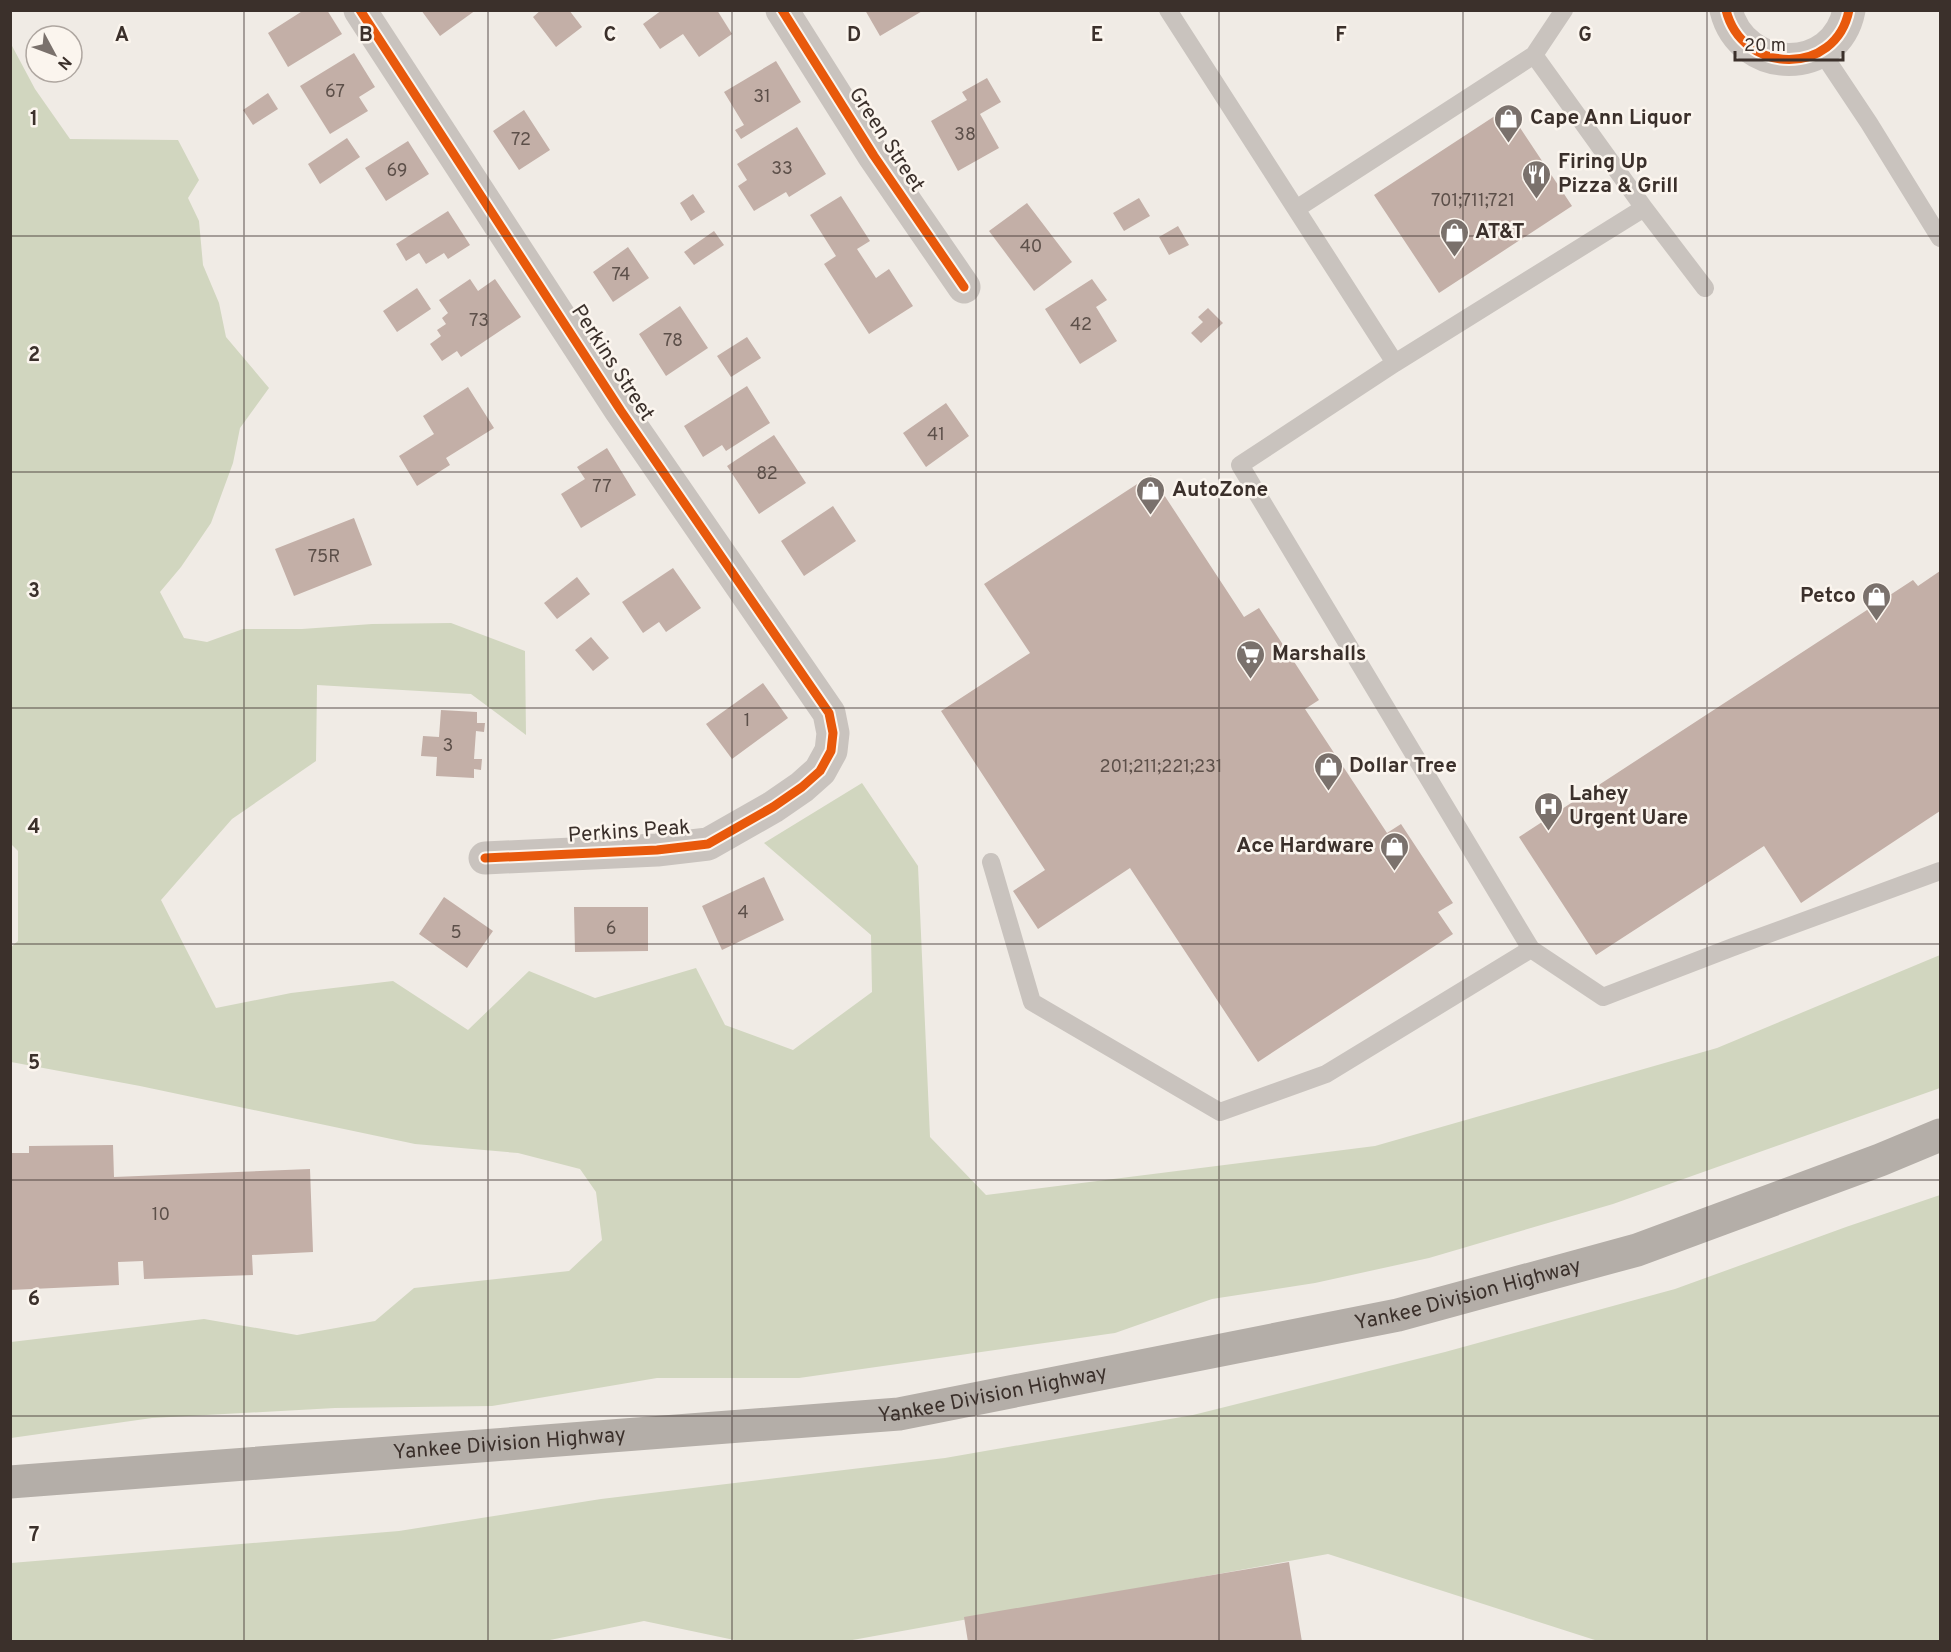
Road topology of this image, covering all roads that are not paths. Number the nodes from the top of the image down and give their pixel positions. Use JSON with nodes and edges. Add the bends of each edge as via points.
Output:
{"nodes":[{"id":1,"x":360,"y":10,"type":"edge"},
{"id":2,"x":782,"y":10,"type":"edge"},
{"id":3,"x":1168,"y":10,"type":"edge"},
{"id":4,"x":1564,"y":10,"type":"edge"},
{"id":5,"x":1726,"y":10,"type":"edge"},
{"id":6,"x":1849,"y":10,"type":"edge"},
{"id":7,"x":1821,"y":51,"type":"junction"},
{"id":8,"x":1534,"y":55,"type":"junction"},
{"id":9,"x":1644,"y":208,"type":"junction"},
{"id":10,"x":1296,"y":209,"type":"junction"},
{"id":11,"x":1941,"y":238,"type":"edge"},
{"id":12,"x":964,"y":287,"type":"dead end"},
{"id":13,"x":1705,"y":288,"type":"dead end"},
{"id":14,"x":1395,"y":363,"type":"junction"},
{"id":15,"x":833,"y":733,"type":"joint"},
{"id":16,"x":485,"y":858,"type":"dead end"},
{"id":17,"x":991,"y":862,"type":"dead end"},
{"id":18,"x":1941,"y":871,"type":"edge"},
{"id":19,"x":1532,"y":949,"type":"junction"},
{"id":20,"x":1941,"y":1135,"type":"edge"},
{"id":21,"x":10,"y":1482,"type":"edge"}],
"edges":[{"from":1,"to":15,"type":"street","name":"Perkins Street","via":[[621,411],[829,713]]},
{"from":2,"to":12,"type":"street","name":"Green Street","via":[[874,156]]},
{"from":3,"to":10,"type":"lane"},
{"from":4,"to":8,"type":"lane"},
{"from":5,"to":7,"type":"street","via":[[1741,41],[1759,54],[1779,60],[1801,59]]},
{"from":6,"to":7,"type":"street","via":[[1837,37]]},
{"from":7,"to":11,"type":"lane"},
{"from":8,"to":9,"type":"lane"},
{"from":8,"to":10,"type":"lane"},
{"from":9,"to":13,"type":"lane"},
{"from":9,"to":14,"type":"lane"},
{"from":10,"to":14,"type":"lane"},
{"from":14,"to":19,"type":"lane","via":[[1240,465]]},
{"from":15,"to":16,"type":"street","name":"Perkins Peak","via":[[831,751],[811,779],[773,807],[708,844]]},
{"from":17,"to":19,"type":"lane","via":[[1032,1002],[1220,1112],[1326,1074]]},
{"from":18,"to":19,"type":"lane","via":[[1603,998]]},
{"from":20,"to":21,"type":"highway","name":"Yankee Division Highway","via":[[1636,1250],[1398,1315],[899,1414]]}]}
